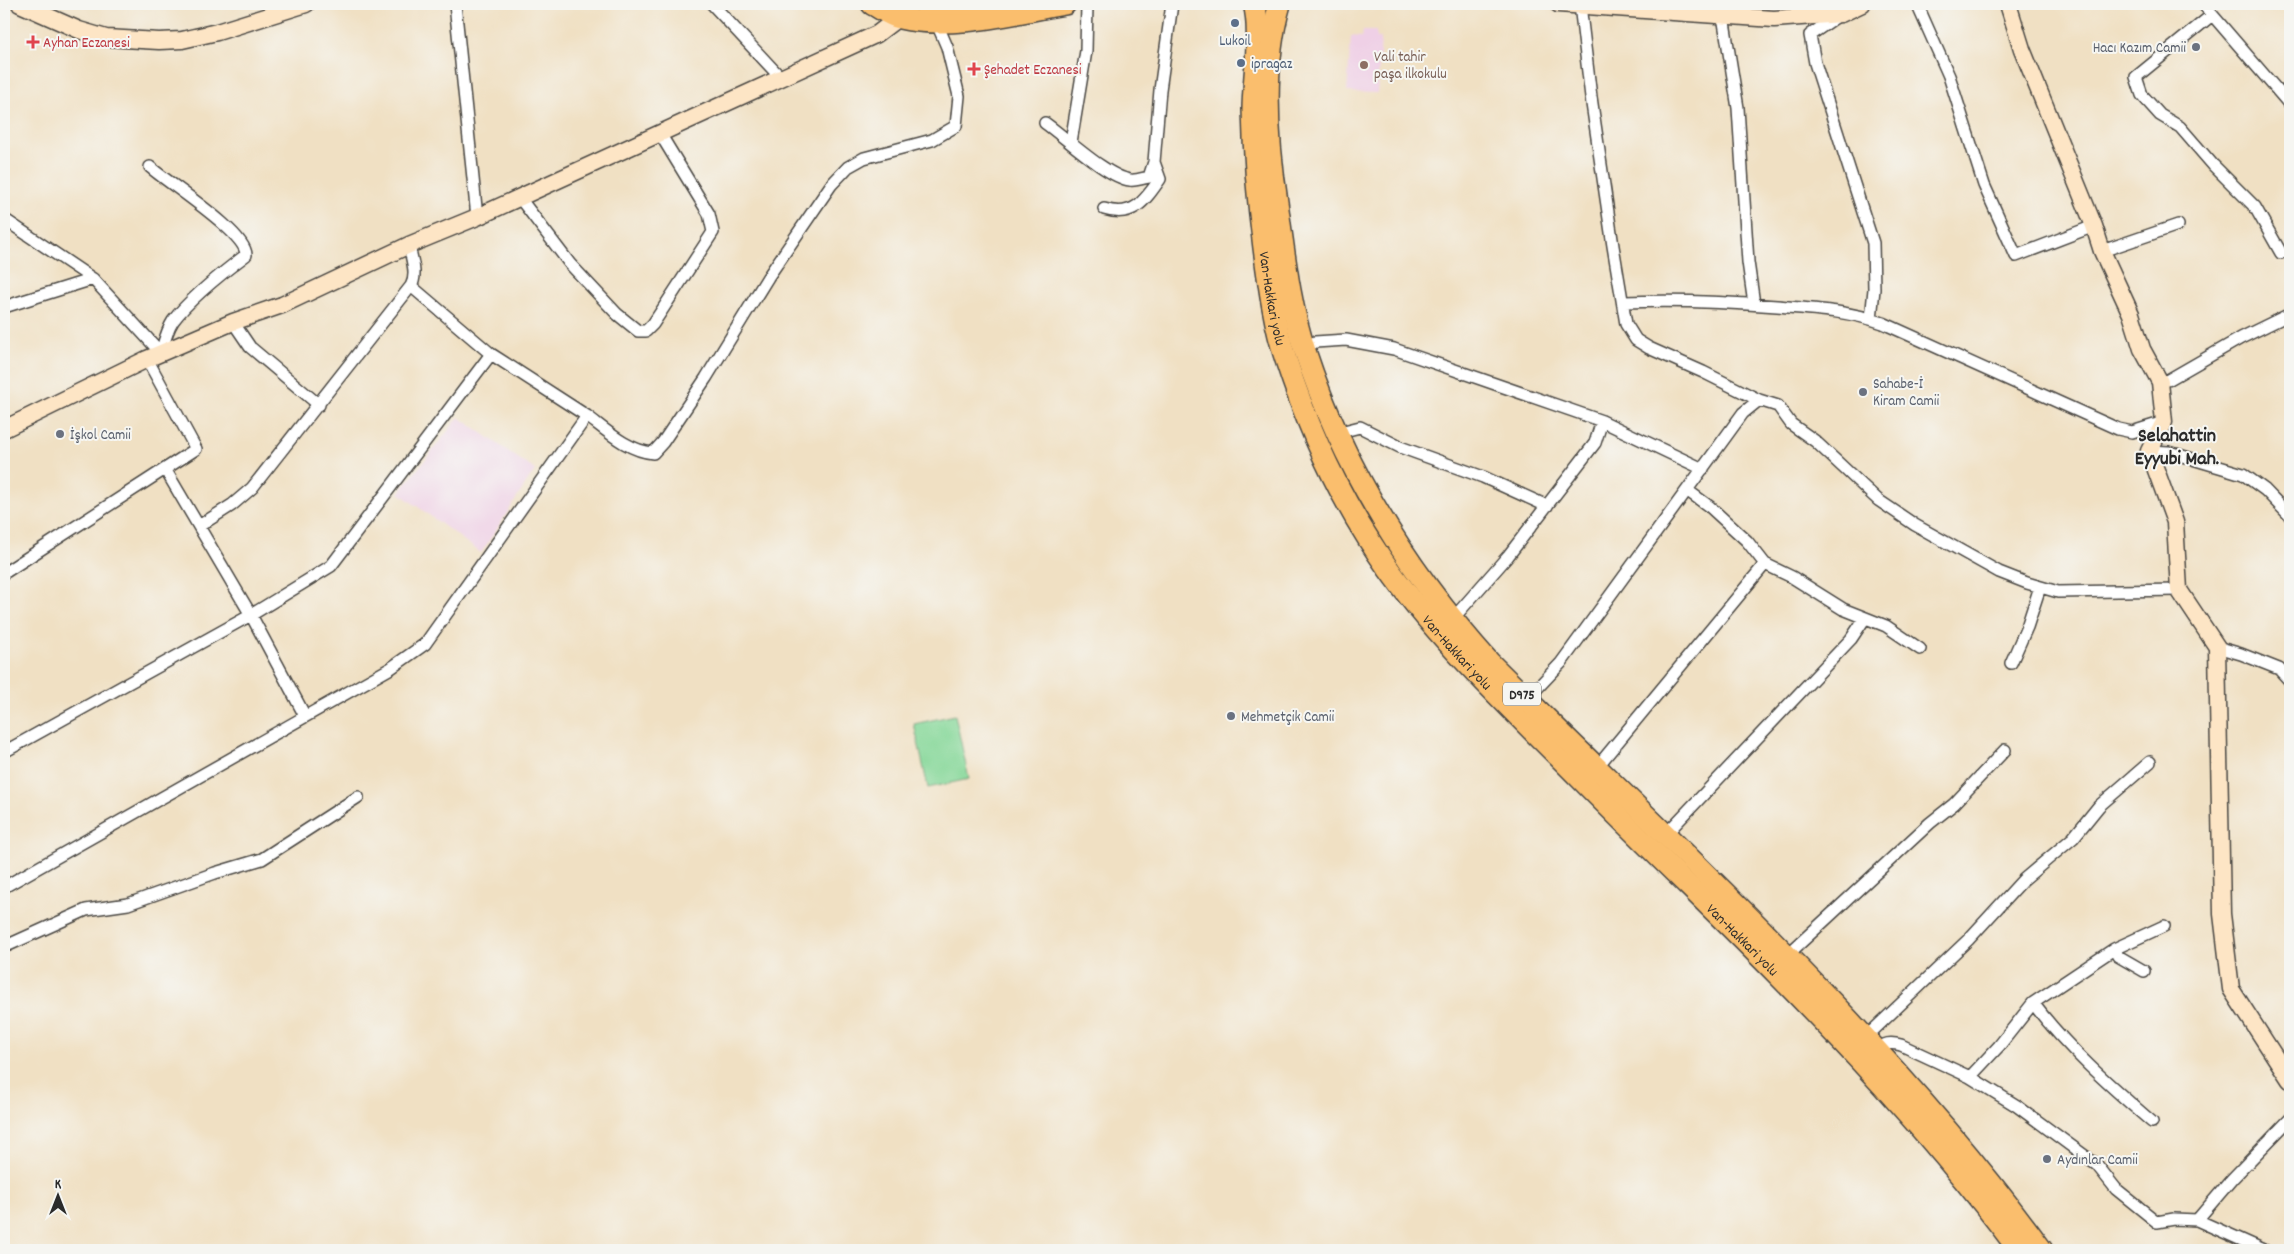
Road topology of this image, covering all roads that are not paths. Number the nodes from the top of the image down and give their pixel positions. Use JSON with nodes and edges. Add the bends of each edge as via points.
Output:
{"nodes":[{"id":1,"x":20,"y":4,"type":"edge"},
{"id":2,"x":306,"y":4,"type":"edge"},
{"id":3,"x":455,"y":4,"type":"edge"},
{"id":4,"x":712,"y":4,"type":"edge"},
{"id":5,"x":872,"y":4,"type":"edge"},
{"id":6,"x":975,"y":4,"type":"edge"},
{"id":7,"x":1065,"y":4,"type":"edge"},
{"id":8,"x":1086,"y":4,"type":"edge"},
{"id":9,"x":1172,"y":4,"type":"edge"},
{"id":10,"x":1254,"y":4,"type":"edge"},
{"id":11,"x":1280,"y":4,"type":"edge"},
{"id":12,"x":1558,"y":4,"type":"edge"},
{"id":13,"x":1862,"y":4,"type":"edge"},
{"id":14,"x":1917,"y":4,"type":"edge"},
{"id":15,"x":2008,"y":4,"type":"edge"},
{"id":16,"x":2203,"y":4,"type":"edge"},
{"id":17,"x":1580,"y":5,"type":"edge"},
{"id":18,"x":931,"y":10,"type":"edge"},
{"id":19,"x":901,"y":11,"type":"edge"},
{"id":20,"x":1841,"y":14,"type":"junction"},
{"id":21,"x":2212,"y":15,"type":"junction"},
{"id":22,"x":1723,"y":16,"type":"junction"},
{"id":23,"x":782,"y":79,"type":"junction"},
{"id":24,"x":2290,"y":105,"type":"edge"},
{"id":25,"x":1045,"y":122,"type":"dead end"},
{"id":26,"x":659,"y":132,"type":"junction"},
{"id":27,"x":1071,"y":142,"type":"junction"},
{"id":28,"x":1154,"y":162,"type":"junction"},
{"id":29,"x":150,"y":167,"type":"dead end"},
{"id":30,"x":1264,"y":181,"type":"junction"},
{"id":31,"x":519,"y":197,"type":"junction"},
{"id":32,"x":1104,"y":209,"type":"dead end"},
{"id":33,"x":477,"y":217,"type":"junction"},
{"id":34,"x":4,"y":219,"type":"edge"},
{"id":35,"x":2178,"y":225,"type":"dead end"},
{"id":36,"x":2094,"y":226,"type":"junction"},
{"id":37,"x":409,"y":245,"type":"junction"},
{"id":38,"x":2102,"y":251,"type":"junction"},
{"id":39,"x":2281,"y":253,"type":"dead end"},
{"id":40,"x":93,"y":279,"type":"junction"},
{"id":41,"x":411,"y":286,"type":"junction"},
{"id":42,"x":1624,"y":302,"type":"junction"},
{"id":43,"x":1754,"y":304,"type":"junction"},
{"id":44,"x":4,"y":308,"type":"edge"},
{"id":45,"x":2290,"y":314,"type":"edge"},
{"id":46,"x":1871,"y":318,"type":"junction"},
{"id":47,"x":233,"y":322,"type":"junction"},
{"id":48,"x":1304,"y":349,"type":"junction"},
{"id":49,"x":491,"y":354,"type":"junction"},
{"id":50,"x":154,"y":356,"type":"junction"},
{"id":51,"x":2160,"y":382,"type":"junction"},
{"id":52,"x":1759,"y":400,"type":"junction"},
{"id":53,"x":319,"y":405,"type":"junction"},
{"id":54,"x":587,"y":416,"type":"junction"},
{"id":55,"x":1602,"y":421,"type":"junction"},
{"id":56,"x":2164,"y":422,"type":"junction"},
{"id":57,"x":4,"y":429,"type":"edge"},
{"id":58,"x":1336,"y":433,"type":"junction"},
{"id":59,"x":2149,"y":451,"type":"junction"},
{"id":60,"x":164,"y":469,"type":"junction"},
{"id":61,"x":1704,"y":469,"type":"junction"},
{"id":62,"x":1688,"y":491,"type":"junction"},
{"id":63,"x":1547,"y":506,"type":"junction"},
{"id":64,"x":2290,"y":516,"type":"edge"},
{"id":65,"x":199,"y":526,"type":"junction"},
{"id":66,"x":1387,"y":526,"type":"junction"},
{"id":67,"x":1368,"y":539,"type":"junction"},
{"id":68,"x":1765,"y":564,"type":"junction"},
{"id":69,"x":4,"y":573,"type":"edge"},
{"id":70,"x":2040,"y":587,"type":"junction"},
{"id":71,"x":2179,"y":590,"type":"junction"},
{"id":72,"x":251,"y":615,"type":"junction"},
{"id":73,"x":1865,"y":618,"type":"junction"},
{"id":74,"x":1446,"y":628,"type":"junction"},
{"id":75,"x":2217,"y":647,"type":"junction"},
{"id":76,"x":1920,"y":649,"type":"dead end"},
{"id":77,"x":2012,"y":663,"type":"dead end"},
{"id":78,"x":2290,"y":681,"type":"edge"},
{"id":79,"x":1527,"y":699,"type":"junction"},
{"id":80,"x":305,"y":716,"type":"junction"},
{"id":81,"x":2005,"y":750,"type":"dead end"},
{"id":82,"x":4,"y":752,"type":"edge"},
{"id":83,"x":2150,"y":762,"type":"dead end"},
{"id":84,"x":1596,"y":767,"type":"junction"},
{"id":85,"x":358,"y":797,"type":"dead end"},
{"id":86,"x":1665,"y":835,"type":"junction"},
{"id":87,"x":4,"y":887,"type":"edge"},
{"id":88,"x":2164,"y":926,"type":"dead end"},
{"id":89,"x":4,"y":947,"type":"edge"},
{"id":90,"x":2114,"y":949,"type":"junction"},
{"id":91,"x":1780,"y":962,"type":"junction"},
{"id":92,"x":2144,"y":971,"type":"dead end"},
{"id":93,"x":2033,"y":1003,"type":"junction"},
{"id":94,"x":1871,"y":1044,"type":"junction"},
{"id":95,"x":1970,"y":1077,"type":"junction"},
{"id":96,"x":2290,"y":1080,"type":"edge"},
{"id":97,"x":2290,"y":1119,"type":"edge"},
{"id":98,"x":2152,"y":1122,"type":"dead end"},
{"id":99,"x":2197,"y":1220,"type":"junction"},
{"id":100,"x":2019,"y":1250,"type":"edge"},
{"id":101,"x":2042,"y":1250,"type":"edge"},
{"id":102,"x":2264,"y":1250,"type":"edge"}],
"edges":[{"from":1,"to":2,"type":"street","via":[[106,38],[159,41],[182,40],[216,32]]},
{"from":3,"to":33,"type":"street"},
{"from":4,"to":23,"type":"street"},
{"from":5,"to":19,"type":"highway"},
{"from":6,"to":18,"type":"highway"},
{"from":7,"to":18,"type":"highway","via":[[984,17]]},
{"from":8,"to":27,"type":"street","via":[[1086,51]]},
{"from":9,"to":28,"type":"street"},
{"from":10,"to":30,"type":"highway","name":"Van-Hakkari yolu","number":"D975","via":[[1257,21],[1253,105]]},
{"from":11,"to":30,"type":"highway","number":"D975","via":[[1270,73]]},
{"from":12,"to":17,"type":"street"},
{"from":13,"to":20,"type":"street"},
{"from":14,"to":36,"type":"street","via":[[1949,76],[1984,185],[2016,256]]},
{"from":15,"to":36,"type":"street","via":[[2022,49]]},
{"from":16,"to":21,"type":"street"},
{"from":17,"to":22,"type":"street"},
{"from":17,"to":42,"type":"street","via":[[1613,246]]},
{"from":18,"to":19,"type":"highway"},
{"from":18,"to":54,"type":"street","via":[[946,47],[959,96],[956,126],[932,140],[864,158],[848,167],[831,185],[706,378],[653,452],[641,452],[622,442]]},
{"from":19,"to":23,"type":"street","via":[[877,34]]},
{"from":20,"to":22,"type":"street","via":[[1774,18]]},
{"from":20,"to":46,"type":"street","via":[[1810,35],[1815,64],[1873,243]]},
{"from":21,"to":24,"type":"street"},
{"from":21,"to":39,"type":"street","via":[[2136,77],[2142,95],[2160,115],[2180,127],[2255,207]]},
{"from":22,"to":43,"type":"street","via":[[1738,108],[1748,262]]},
{"from":23,"to":26,"type":"street"},
{"from":25,"to":27,"type":"street"},
{"from":26,"to":31,"type":"street"},
{"from":26,"to":31,"type":"street","via":[[709,214],[713,232],[646,331],[638,331],[617,314],[570,264]]},
{"from":27,"to":28,"type":"street","via":[[1091,159],[1130,180],[1149,177]]},
{"from":28,"to":32,"type":"street","via":[[1160,179],[1133,210],[1118,214]]},
{"from":29,"to":50,"type":"street","via":[[218,219],[242,241],[246,249],[246,255],[212,281],[173,321]]},
{"from":30,"to":48,"type":"highway","number":"D975"},
{"from":30,"to":67,"type":"highway","name":"Van-Hakkari yolu","number":"D975","via":[[1269,287],[1285,358],[1317,440]]},
{"from":31,"to":33,"type":"street"},
{"from":33,"to":37,"type":"street"},
{"from":34,"to":40,"type":"street"},
{"from":35,"to":38,"type":"street"},
{"from":36,"to":38,"type":"street"},
{"from":37,"to":41,"type":"street","via":[[414,272]]},
{"from":37,"to":47,"type":"street","via":[[282,304]]},
{"from":38,"to":51,"type":"street","via":[[2131,314],[2142,349]]},
{"from":40,"to":44,"type":"street"},
{"from":40,"to":50,"type":"street"},
{"from":41,"to":49,"type":"street"},
{"from":41,"to":53,"type":"street"},
{"from":42,"to":43,"type":"street","via":[[1671,300]]},
{"from":42,"to":52,"type":"street","via":[[1626,324],[1636,340]]},
{"from":43,"to":46,"type":"street","via":[[1842,312]]},
{"from":45,"to":51,"type":"street"},
{"from":46,"to":56,"type":"street","via":[[2118,429],[2132,432]]},
{"from":47,"to":50,"type":"street"},
{"from":47,"to":53,"type":"street","via":[[250,346]]},
{"from":48,"to":55,"type":"street","via":[[1316,342],[1346,340],[1394,348]]},
{"from":48,"to":58,"type":"highway","number":"D975"},
{"from":49,"to":54,"type":"street"},
{"from":49,"to":72,"type":"street","via":[[330,566]]},
{"from":50,"to":57,"type":"street"},
{"from":50,"to":60,"type":"street","via":[[196,449]]},
{"from":51,"to":56,"type":"street"},
{"from":52,"to":61,"type":"street","via":[[1743,413]]},
{"from":52,"to":70,"type":"street","via":[[1778,406],[1792,424],[1878,500],[1915,526],[1999,572]]},
{"from":53,"to":65,"type":"street","via":[[252,488]]},
{"from":54,"to":80,"type":"street","via":[[425,644],[390,668]]},
{"from":55,"to":61,"type":"street"},
{"from":55,"to":63,"type":"street","via":[[1595,443]]},
{"from":56,"to":59,"type":"street"},
{"from":58,"to":63,"type":"street","via":[[1360,427],[1400,447],[1483,477]]},
{"from":58,"to":66,"type":"highway","number":"D975"},
{"from":59,"to":64,"type":"street","via":[[2169,452],[2243,474],[2265,490]]},
{"from":59,"to":71,"type":"street","via":[[2175,522]]},
{"from":60,"to":65,"type":"street"},
{"from":60,"to":69,"type":"street"},
{"from":61,"to":62,"type":"street"},
{"from":62,"to":68,"type":"street","via":[[1747,541]]},
{"from":62,"to":79,"type":"street","via":[[1560,663]]},
{"from":63,"to":74,"type":"street"},
{"from":65,"to":72,"type":"street"},
{"from":66,"to":67,"type":"highway"},
{"from":66,"to":74,"type":"highway","number":"D975","via":[[1416,570]]},
{"from":67,"to":74,"type":"highway","name":"Van-Hakkari yolu","number":"D975","via":[[1407,594]]},
{"from":68,"to":73,"type":"street","via":[[1843,609]]},
{"from":68,"to":84,"type":"street"},
{"from":70,"to":71,"type":"street","via":[[2058,592]]},
{"from":70,"to":77,"type":"street"},
{"from":71,"to":75,"type":"street"},
{"from":72,"to":80,"type":"street"},
{"from":72,"to":82,"type":"street"},
{"from":73,"to":76,"type":"street","via":[[1886,626]]},
{"from":73,"to":86,"type":"street","via":[[1851,639]]},
{"from":74,"to":79,"type":"highway","number":"D975"},
{"from":74,"to":91,"type":"highway","name":"Van-Hakkari yolu","number":"D975","via":[[1512,711]]},
{"from":75,"to":78,"type":"street","via":[[2279,669]]},
{"from":75,"to":96,"type":"street","via":[[2222,914],[2231,989]]},
{"from":79,"to":84,"type":"highway","number":"D975"},
{"from":80,"to":87,"type":"street"},
{"from":81,"to":91,"type":"street","via":[[1954,804]]},
{"from":83,"to":94,"type":"street","via":[[2098,806],[2073,838],[2023,880]]},
{"from":84,"to":86,"type":"highway","number":"D975"},
{"from":85,"to":89,"type":"street","via":[[262,859],[128,904],[86,910]]},
{"from":86,"to":91,"type":"highway","number":"D975"},
{"from":88,"to":90,"type":"street"},
{"from":90,"to":92,"type":"street","via":[[2118,956]]},
{"from":90,"to":93,"type":"street"},
{"from":91,"to":94,"type":"highway","number":"D975"},
{"from":91,"to":100,"type":"highway","name":"Van-Hakkari yolu","number":"D975"},
{"from":93,"to":95,"type":"street"},
{"from":93,"to":98,"type":"street","via":[[2048,1024],[2084,1061]]},
{"from":94,"to":95,"type":"street","via":[[1891,1042],[1901,1045]]},
{"from":94,"to":101,"type":"highway","number":"D975","via":[[1989,1181]]},
{"from":95,"to":99,"type":"street","via":[[2098,1165],[2116,1189],[2157,1222]]},
{"from":97,"to":99,"type":"street"},
{"from":99,"to":102,"type":"street"}]}
